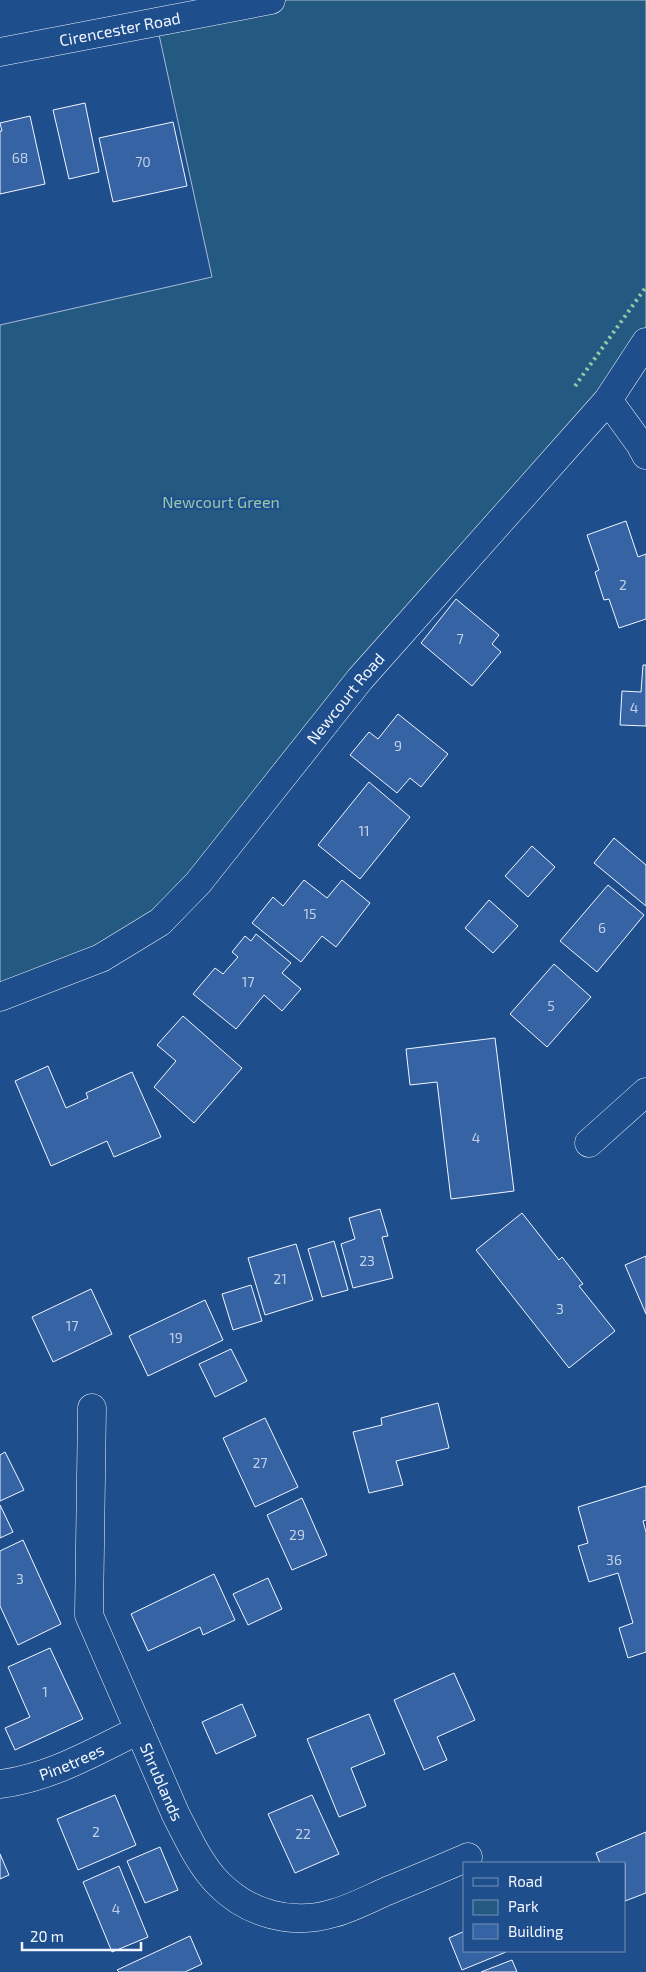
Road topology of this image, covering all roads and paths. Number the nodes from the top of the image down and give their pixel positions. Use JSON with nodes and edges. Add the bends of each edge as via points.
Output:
{"nodes":[{"id":1,"x":271,"y":0,"type":"edge"},
{"id":2,"x":0,"y":52,"type":"edge"},
{"id":3,"x":646,"y":342,"type":"edge"},
{"id":4,"x":608,"y":400,"type":"junction"},
{"id":5,"x":646,"y":455,"type":"edge"},
{"id":6,"x":0,"y":997,"type":"edge"},
{"id":7,"x":646,"y":1092,"type":"edge"},
{"id":8,"x":589,"y":1143,"type":"dead end"},
{"id":9,"x":92,"y":1408,"type":"dead end"},
{"id":10,"x":139,"y":1730,"type":"junction"},
{"id":11,"x":0,"y":1784,"type":"edge"},
{"id":12,"x":468,"y":1857,"type":"dead end"}],
"edges":[{"from":1,"to":2,"type":"street","name":"Cirencester Road"},
{"from":3,"to":4,"type":"street","name":"Newcourt Road"},
{"from":4,"to":5,"type":"street"},
{"from":4,"to":6,"type":"street","name":"Newcourt Road","via":[[360,679],[198,883],[160,922],[101,958]]},
{"from":7,"to":8,"type":"street"},
{"from":9,"to":10,"type":"street","name":"Shrublands","via":[[89,1615]]},
{"from":10,"to":11,"type":"street","name":"Pinetrees","via":[[55,1771]]},
{"from":10,"to":12,"type":"street","name":"Shrublands","via":[[195,1850],[217,1882],[234,1898],[255,1910],[294,1919],[314,1918],[334,1913]]}]}
